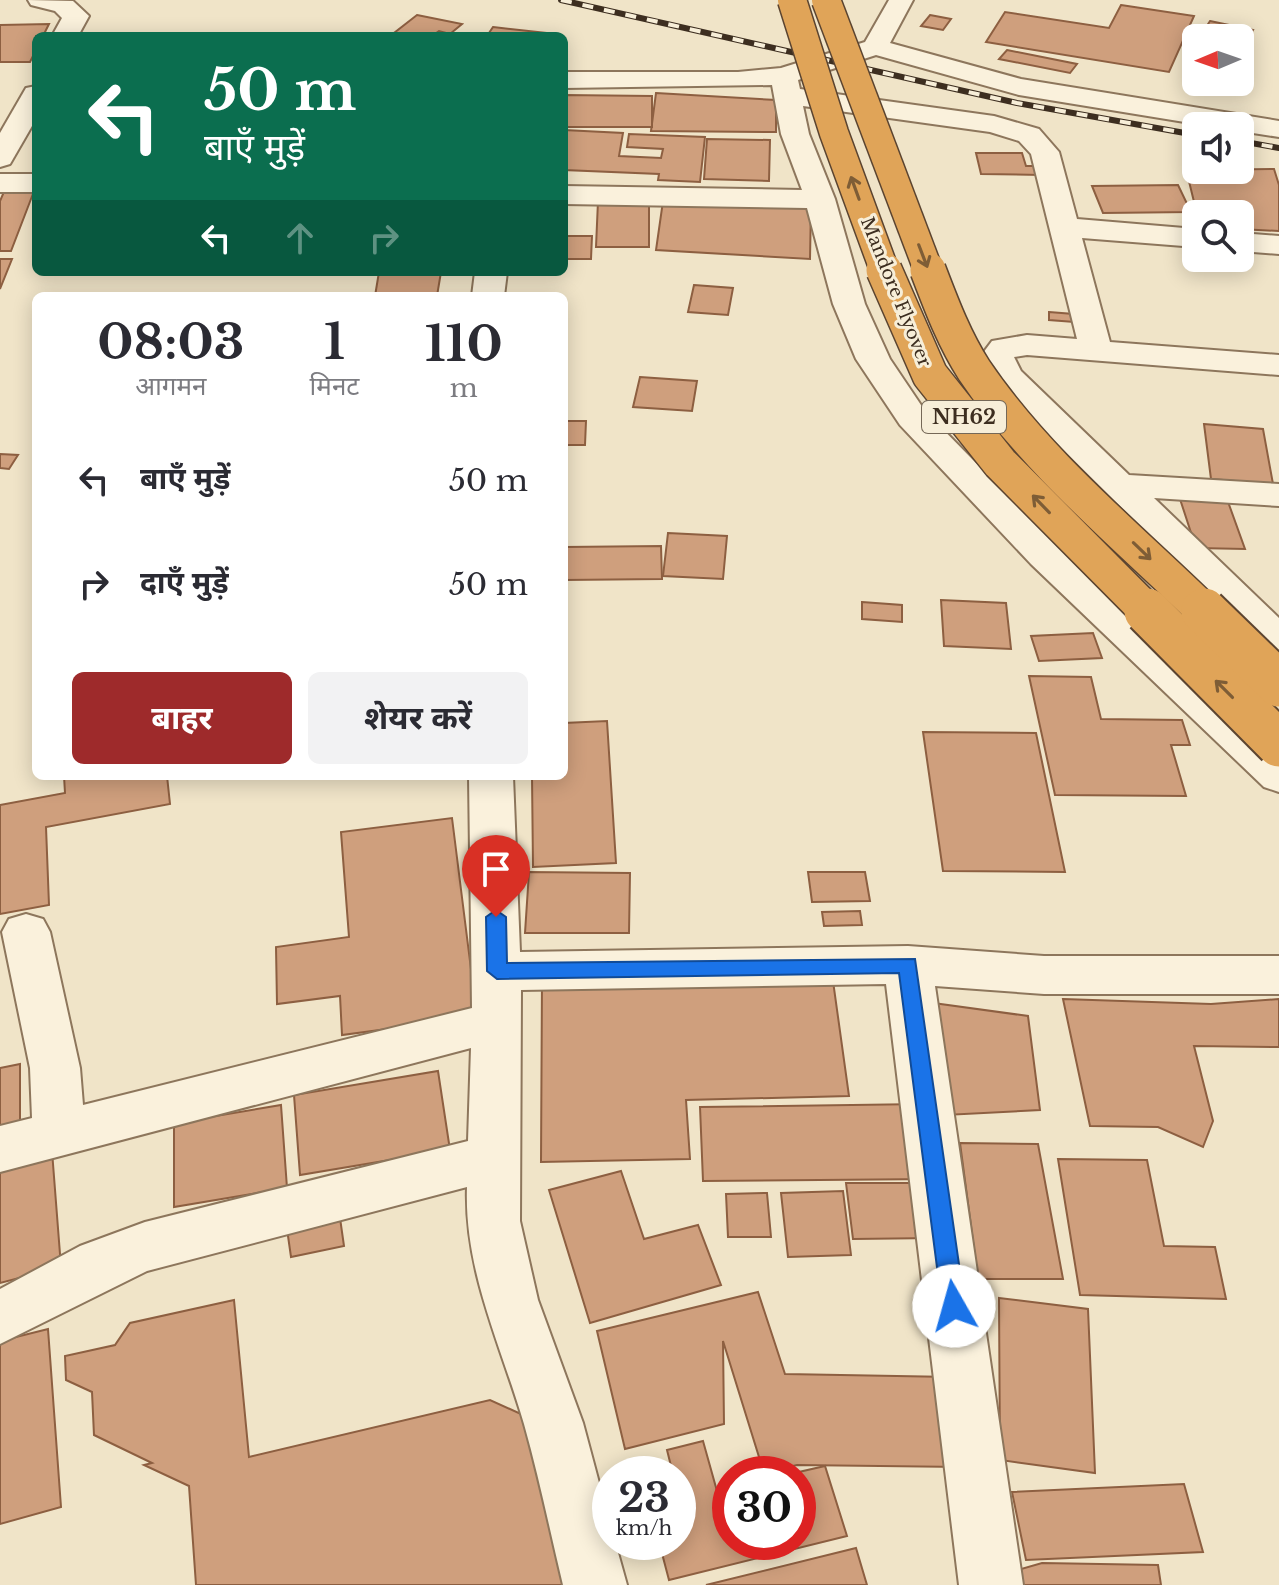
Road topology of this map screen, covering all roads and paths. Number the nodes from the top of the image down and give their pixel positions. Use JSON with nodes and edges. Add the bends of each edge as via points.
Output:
{"nodes":[{"id":1,"x":40,"y":0,"type":"edge"},
{"id":2,"x":792,"y":0,"type":"edge"},
{"id":3,"x":826,"y":0,"type":"edge"},
{"id":4,"x":901,"y":0,"type":"edge"},
{"id":5,"x":67,"y":32,"type":"edge"},
{"id":6,"x":875,"y":47,"type":"junction"},
{"id":7,"x":568,"y":80,"type":"edge"},
{"id":8,"x":786,"y":86,"type":"junction"},
{"id":9,"x":32,"y":101,"type":"edge"},
{"id":10,"x":1279,"y":129,"type":"edge"},
{"id":11,"x":32,"y":147,"type":"edge"},
{"id":12,"x":0,"y":159,"type":"edge"},
{"id":13,"x":0,"y":183,"type":"edge"},
{"id":14,"x":32,"y":183,"type":"edge"},
{"id":15,"x":568,"y":195,"type":"edge"},
{"id":16,"x":820,"y":199,"type":"junction"},
{"id":17,"x":1063,"y":227,"type":"junction"},
{"id":18,"x":1182,"y":237,"type":"edge"},
{"id":19,"x":1254,"y":243,"type":"edge"},
{"id":20,"x":1279,"y":245,"type":"edge"},
{"id":21,"x":1096,"y":350,"type":"junction"},
{"id":22,"x":1279,"y":365,"type":"edge"},
{"id":23,"x":1116,"y":485,"type":"junction"},
{"id":24,"x":1279,"y":495,"type":"edge"},
{"id":25,"x":1279,"y":641,"type":"edge"},
{"id":26,"x":1279,"y":684,"type":"edge"},
{"id":27,"x":1279,"y":744,"type":"edge"},
{"id":28,"x":1279,"y":776,"type":"edge"},
{"id":29,"x":491,"y":780,"type":"edge"},
{"id":30,"x":26,"y":932,"type":"dead end"},
{"id":31,"x":908,"y":965,"type":"junction"},
{"id":32,"x":1279,"y":975,"type":"edge"},
{"id":33,"x":496,"y":997,"type":"junction"},
{"id":34,"x":59,"y":1133,"type":"junction"},
{"id":35,"x":0,"y":1149,"type":"edge"},
{"id":36,"x":493,"y":1157,"type":"junction"},
{"id":37,"x":0,"y":1318,"type":"edge"},
{"id":38,"x":595,"y":1585,"type":"edge"},
{"id":39,"x":991,"y":1585,"type":"edge"}],
"edges":[{"from":1,"to":5,"type":"street","via":[[72,11],[76,16]]},
{"from":27,"to":2,"type":"highway","name":"Mandore Flyover","number":"NH62","one_way":true,"bridge":true,"via":[[1000,463],[930,375],[888,280]]},
{"from":3,"to":26,"type":"highway","name":"Mandore Flyover","number":"NH62","one_way":true,"bridge":true,"via":[[944,312],[974,369],[1039,451]]},
{"from":4,"to":6,"type":"street"},
{"from":6,"to":8,"type":"street"},
{"from":6,"to":10,"type":"street","via":[[1019,87]]},
{"from":7,"to":8,"type":"street","via":[[738,80]]},
{"from":8,"to":16,"type":"street","via":[[795,134]]},
{"from":8,"to":17,"type":"street","via":[[1029,135],[1045,152]]},
{"from":9,"to":12,"type":"street"},
{"from":11,"to":12,"type":"street"},
{"from":13,"to":14,"type":"street"},
{"from":15,"to":16,"type":"street"},
{"from":16,"to":28,"type":"street","via":[[849,304],[873,359],[912,418],[1045,556]]},
{"from":17,"to":18,"type":"street"},
{"from":17,"to":21,"type":"street"},
{"from":19,"to":20,"type":"street"},
{"from":21,"to":22,"type":"street"},
{"from":21,"to":23,"type":"street","via":[[1027,345],[1004,348],[997,357],[1006,376]]},
{"from":23,"to":24,"type":"street"},
{"from":23,"to":25,"type":"street"},
{"from":29,"to":33,"type":"street"},
{"from":30,"to":34,"type":"street","via":[[55,1068]]},
{"from":31,"to":32,"type":"street","via":[[1044,975]]},
{"from":31,"to":33,"type":"street"},
{"from":31,"to":39,"type":"street"},
{"from":33,"to":34,"type":"street"},
{"from":33,"to":36,"type":"street"},
{"from":34,"to":35,"type":"street"},
{"from":36,"to":37,"type":"street","via":[[145,1247],[100,1264]]},
{"from":36,"to":38,"type":"street","via":[[493,1221],[510,1300],[553,1423]]}]}
